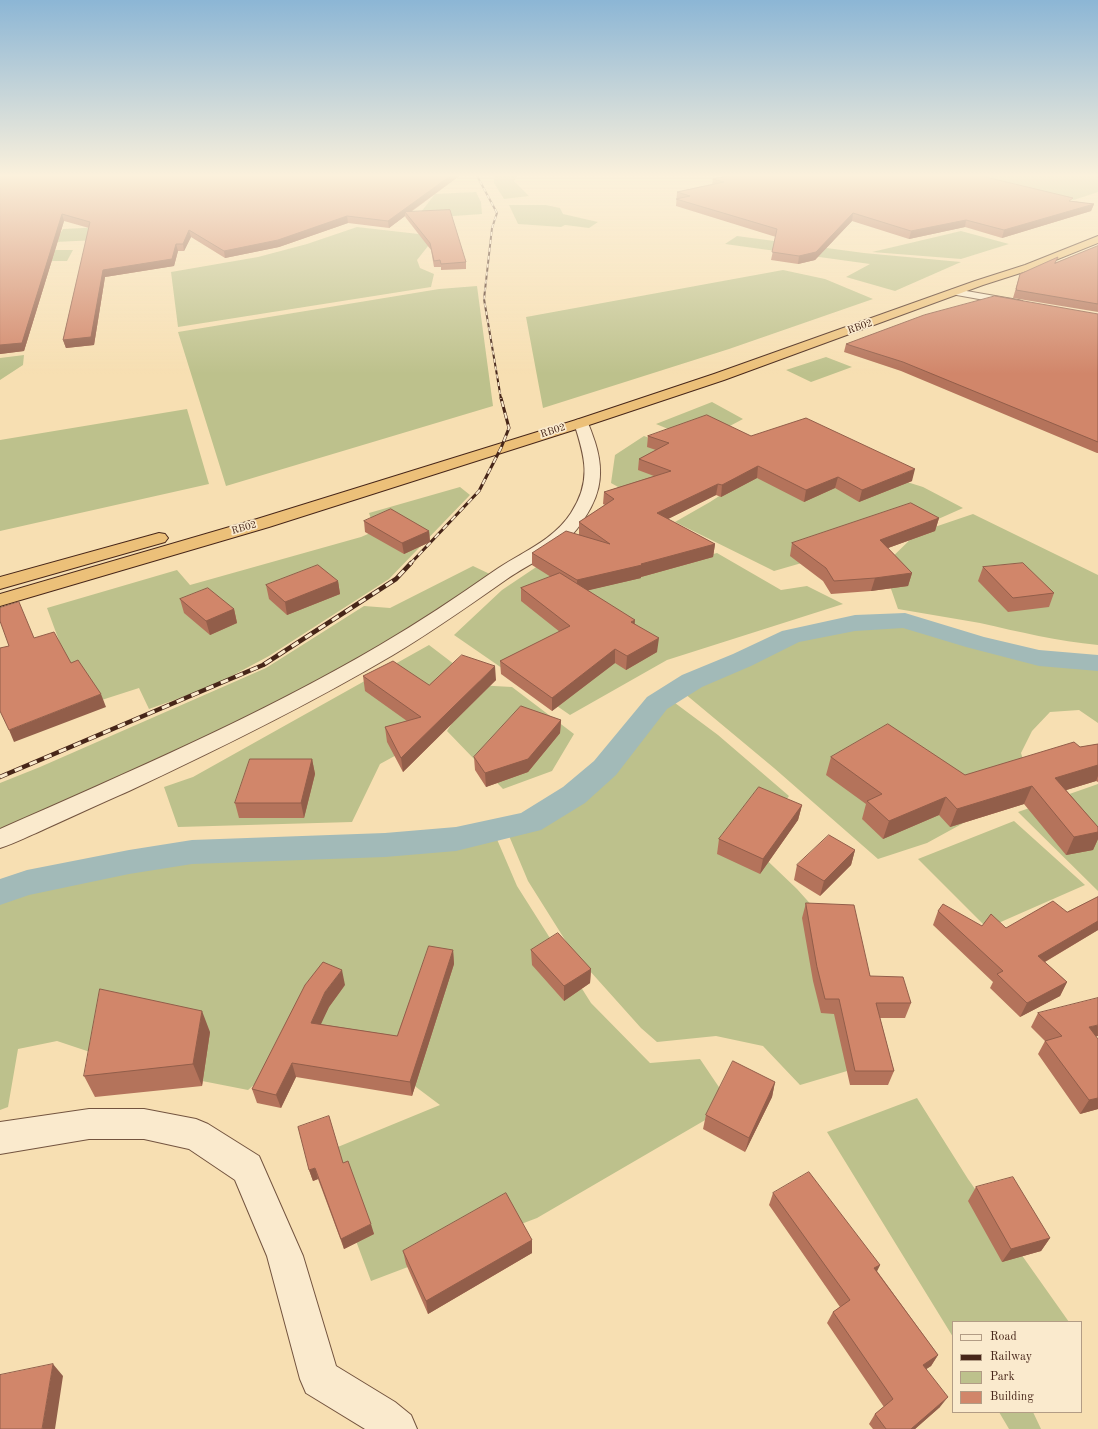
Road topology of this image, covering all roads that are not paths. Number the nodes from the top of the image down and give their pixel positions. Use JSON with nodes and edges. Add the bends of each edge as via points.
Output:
{"nodes":[{"id":1,"x":1094,"y":241,"type":"edge"},
{"id":2,"x":965,"y":276,"type":"dead end"},
{"id":3,"x":955,"y":292,"type":"junction"},
{"id":4,"x":1029,"y":305,"type":"edge"},
{"id":5,"x":581,"y":423,"type":"junction"},
{"id":6,"x":298,"y":497,"type":"dead end"},
{"id":7,"x":169,"y":535,"type":"dead end"},
{"id":8,"x":0,"y":583,"type":"edge"},
{"id":9,"x":0,"y":600,"type":"edge"},
{"id":10,"x":0,"y":839,"type":"edge"},
{"id":11,"x":0,"y":1138,"type":"edge"},
{"id":12,"x":397,"y":1429,"type":"edge"}],
"edges":[{"from":1,"to":3,"type":"highway","name":"RB02","via":[[1029,267]]},
{"from":2,"to":6,"type":"highway","name":"RB02","via":[[863,315],[672,381]]},
{"from":3,"to":4,"type":"street"},
{"from":3,"to":5,"type":"highway","name":"RB02","via":[[719,377]]},
{"from":5,"to":9,"type":"highway","name":"RB02","via":[[256,525]]},
{"from":5,"to":10,"type":"street","via":[[593,457],[594,480],[586,503],[561,536],[470,599],[346,675],[200,749]]},
{"from":7,"to":8,"type":"highway"},
{"from":11,"to":12,"type":"street","via":[[89,1124],[144,1124],[196,1135],[248,1168],[285,1256],[320,1379],[381,1416]]}]}
